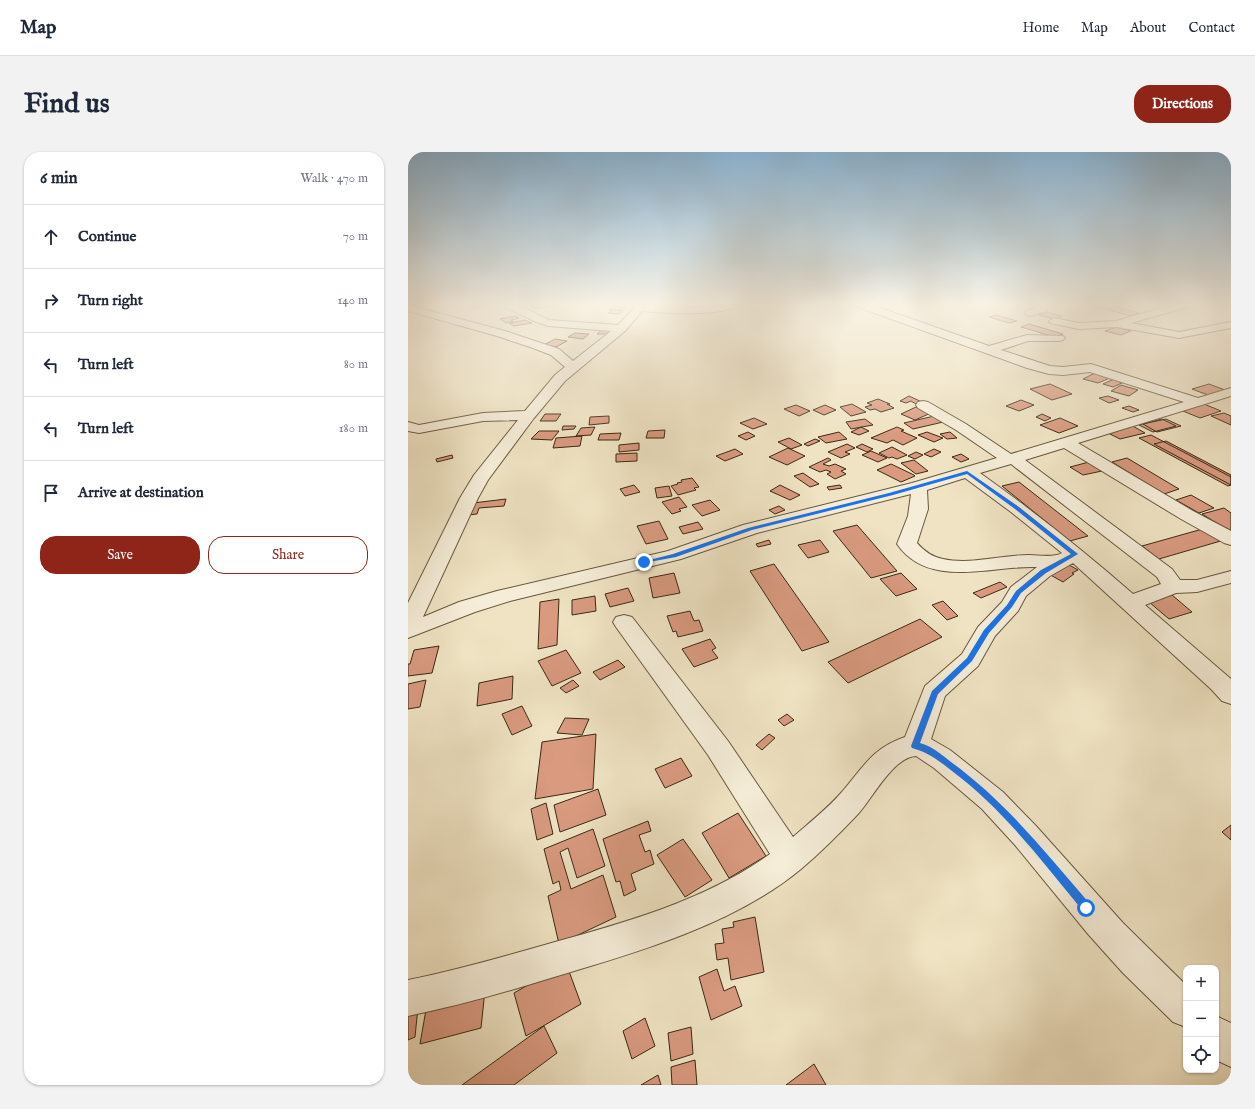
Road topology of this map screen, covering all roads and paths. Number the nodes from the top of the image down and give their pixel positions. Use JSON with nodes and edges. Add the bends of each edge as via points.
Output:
{"nodes":[{"id":1,"x":541,"y":348,"type":"edge"},
{"id":2,"x":596,"y":348,"type":"edge"},
{"id":3,"x":982,"y":348,"type":"edge"},
{"id":4,"x":997,"y":348,"type":"edge"},
{"id":5,"x":989,"y":350,"type":"junction"},
{"id":6,"x":574,"y":367,"type":"junction"},
{"id":7,"x":1231,"y":392,"type":"edge"},
{"id":8,"x":1195,"y":401,"type":"junction"},
{"id":9,"x":923,"y":405,"type":"dead end"},
{"id":10,"x":529,"y":415,"type":"junction"},
{"id":11,"x":408,"y":426,"type":"edge"},
{"id":12,"x":1065,"y":442,"type":"junction"},
{"id":13,"x":1011,"y":459,"type":"junction"},
{"id":14,"x":967,"y":472,"type":"junction"},
{"id":15,"x":918,"y":487,"type":"junction"},
{"id":16,"x":1231,"y":539,"type":"edge"},
{"id":17,"x":1067,"y":558,"type":"junction"},
{"id":18,"x":1231,"y":577,"type":"edge"},
{"id":19,"x":1173,"y":587,"type":"junction"},
{"id":20,"x":1129,"y":603,"type":"junction"},
{"id":21,"x":624,"y":622,"type":"dead end"},
{"id":22,"x":408,"y":625,"type":"edge"},
{"id":23,"x":408,"y":631,"type":"edge"},
{"id":24,"x":1231,"y":695,"type":"edge"},
{"id":25,"x":915,"y":746,"type":"junction"},
{"id":26,"x":790,"y":859,"type":"junction"},
{"id":27,"x":408,"y":998,"type":"edge"},
{"id":28,"x":1183,"y":1005,"type":"edge"},
{"id":29,"x":1219,"y":1037,"type":"edge"},
{"id":30,"x":1231,"y":1048,"type":"edge"}],
"edges":[{"from":1,"to":6,"type":"street","via":[[557,353]]},
{"from":2,"to":6,"type":"street"},
{"from":3,"to":5,"type":"street"},
{"from":4,"to":5,"type":"street"},
{"from":5,"to":8,"type":"street","via":[[1049,370],[1091,368]]},
{"from":6,"to":10,"type":"street","via":[[560,378]]},
{"from":7,"to":8,"type":"street"},
{"from":8,"to":12,"type":"street"},
{"from":9,"to":13,"type":"street"},
{"from":10,"to":11,"type":"street","via":[[493,416],[419,429]]},
{"from":10,"to":22,"type":"street","via":[[480,479],[469,498]]},
{"from":12,"to":13,"type":"street"},
{"from":12,"to":16,"type":"street"},
{"from":13,"to":14,"type":"street"},
{"from":13,"to":19,"type":"street","via":[[1160,569]]},
{"from":14,"to":15,"type":"street"},
{"from":14,"to":17,"type":"street","via":[[1017,508]]},
{"from":15,"to":17,"type":"street","via":[[921,498],[919,514],[907,544],[913,553],[928,561],[949,566],[966,566]]},
{"from":15,"to":23,"type":"street","via":[[750,529],[674,555],[504,596],[467,607]]},
{"from":17,"to":20,"type":"street"},
{"from":17,"to":25,"type":"street","via":[[1043,572],[1018,592],[1010,606],[986,632],[970,660],[934,692]]},
{"from":18,"to":19,"type":"street","via":[[1197,586]]},
{"from":19,"to":20,"type":"street"},
{"from":20,"to":24,"type":"street"},
{"from":21,"to":26,"type":"street","via":[[718,748]]},
{"from":25,"to":26,"type":"street","via":[[896,752],[882,763],[851,801]]},
{"from":25,"to":28,"type":"street","via":[[934,753],[971,781],[1019,826],[1086,908]]},
{"from":26,"to":27,"type":"street","via":[[752,886],[701,911],[588,950]]},
{"from":29,"to":30,"type":"street"}]}
